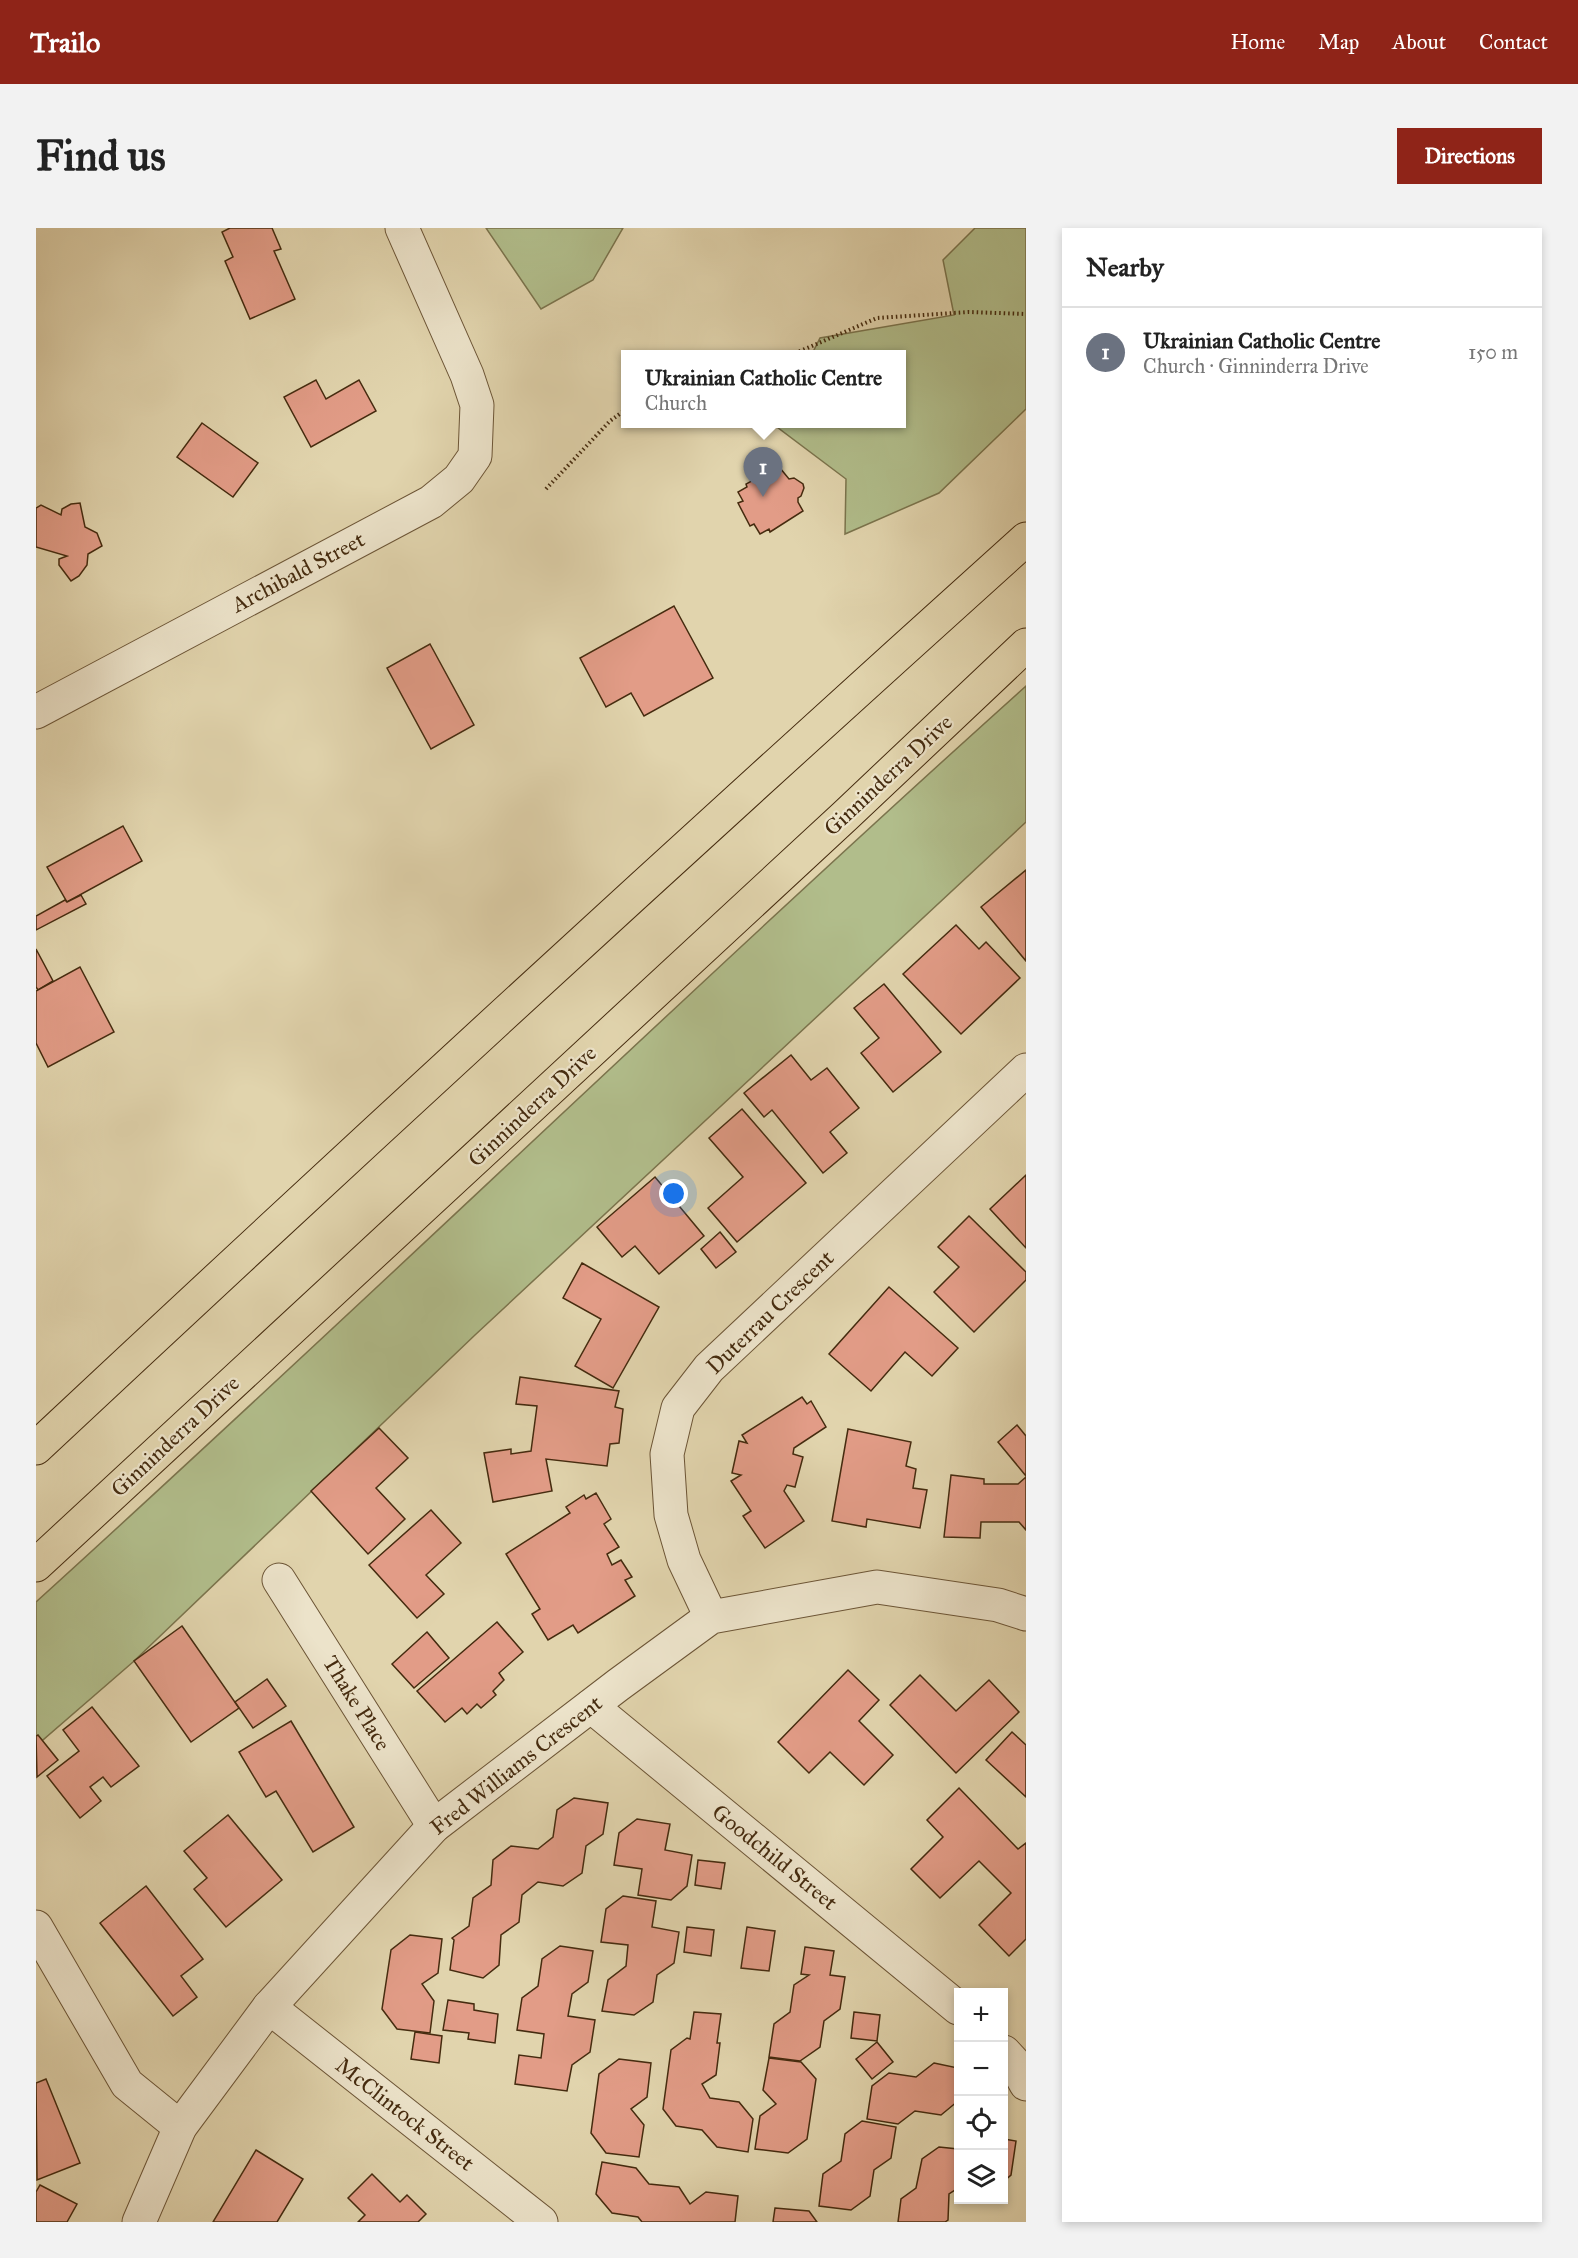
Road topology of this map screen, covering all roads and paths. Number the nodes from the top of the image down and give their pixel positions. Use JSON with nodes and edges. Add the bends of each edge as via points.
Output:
{"nodes":[{"id":1,"x":402,"y":228,"type":"edge"},
{"id":2,"x":1026,"y":314,"type":"edge"},
{"id":3,"x":801,"y":350,"type":"edge"},
{"id":4,"x":621,"y":413,"type":"edge"},
{"id":5,"x":546,"y":489,"type":"dead end"},
{"id":6,"x":1026,"y":539,"type":"edge"},
{"id":7,"x":1026,"y":645,"type":"edge"},
{"id":8,"x":36,"y":712,"type":"edge"},
{"id":9,"x":1026,"y":1070,"type":"edge"},
{"id":10,"x":36,"y":1448,"type":"edge"},
{"id":11,"x":36,"y":1565,"type":"edge"},
{"id":12,"x":279,"y":1580,"type":"dead end"},
{"id":13,"x":1026,"y":1614,"type":"edge"},
{"id":14,"x":711,"y":1617,"type":"junction"},
{"id":15,"x":591,"y":1706,"type":"junction"},
{"id":16,"x":434,"y":1826,"type":"junction"},
{"id":17,"x":36,"y":1927,"type":"edge"},
{"id":18,"x":954,"y":2005,"type":"edge"},
{"id":19,"x":269,"y":2007,"type":"junction"},
{"id":20,"x":1008,"y":2056,"type":"edge"},
{"id":21,"x":1026,"y":2084,"type":"edge"},
{"id":22,"x":180,"y":2127,"type":"junction"},
{"id":23,"x":139,"y":2222,"type":"edge"},
{"id":24,"x":541,"y":2222,"type":"edge"}],
"edges":[{"from":1,"to":8,"type":"street","name":"Archibald Street","via":[[477,405],[475,456],[459,479],[431,502]]},
{"from":2,"to":3,"type":"path","via":[[969,312],[877,318]]},
{"from":4,"to":5,"type":"path"},
{"from":6,"to":10,"type":"main road"},
{"from":7,"to":11,"type":"main road","name":"Ginninderra Drive"},
{"from":9,"to":14,"type":"street","name":"Duterrau Crescent","via":[[709,1368],[678,1408],[667,1454],[671,1515],[684,1560]]},
{"from":12,"to":16,"type":"street","name":"Thake Place"},
{"from":13,"to":14,"type":"street","name":"Fred Williams Crescent","via":[[998,1605],[876,1587]]},
{"from":14,"to":15,"type":"street","name":"Fred Williams Crescent"},
{"from":15,"to":16,"type":"street","name":"Fred Williams Crescent"},
{"from":15,"to":18,"type":"street","name":"Goodchild Street"},
{"from":16,"to":19,"type":"street","name":"Fred Williams Crescent"},
{"from":17,"to":22,"type":"street","via":[[127,2084]]},
{"from":19,"to":22,"type":"street","name":"Fred Williams Crescent"},
{"from":19,"to":24,"type":"street","name":"McClintock Street"},
{"from":20,"to":21,"type":"street"},
{"from":22,"to":23,"type":"street","name":"Fred Williams Crescent"}]}
